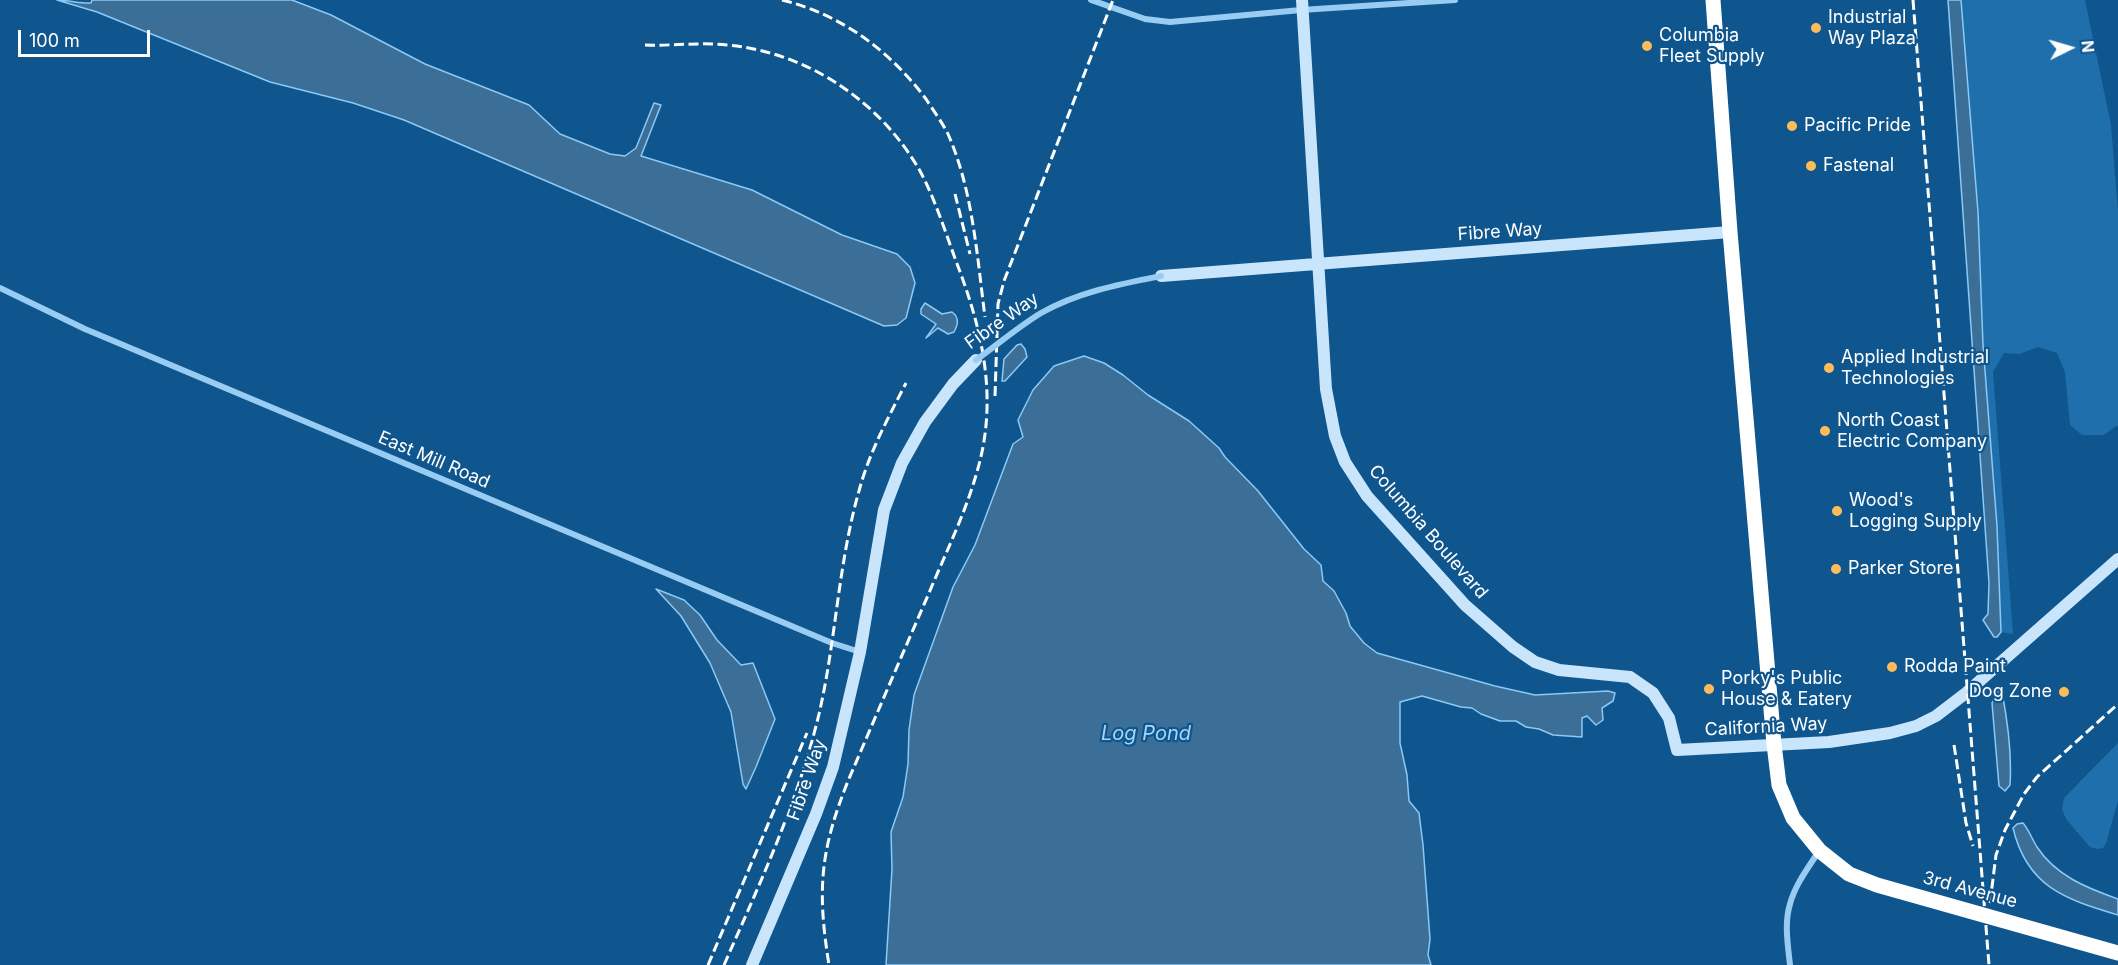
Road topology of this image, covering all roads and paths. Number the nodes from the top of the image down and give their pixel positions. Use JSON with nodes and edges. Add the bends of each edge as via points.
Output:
{"nodes":[{"id":1,"x":1091,"y":0,"type":"edge"},
{"id":2,"x":1455,"y":0,"type":"edge"},
{"id":3,"x":1713,"y":0,"type":"edge"},
{"id":4,"x":1301,"y":5,"type":"edge"},
{"id":5,"x":1730,"y":232,"type":"junction"},
{"id":6,"x":1318,"y":264,"type":"junction"},
{"id":7,"x":1161,"y":276,"type":"joint"},
{"id":8,"x":0,"y":288,"type":"edge"},
{"id":9,"x":976,"y":360,"type":"joint"},
{"id":10,"x":2118,"y":559,"type":"edge"},
{"id":11,"x":860,"y":652,"type":"junction"},
{"id":12,"x":1774,"y":744,"type":"junction"},
{"id":13,"x":1677,"y":750,"type":"joint"},
{"id":14,"x":1820,"y":851,"type":"junction"},
{"id":15,"x":2118,"y":953,"type":"edge"},
{"id":16,"x":752,"y":965,"type":"edge"},
{"id":17,"x":1790,"y":965,"type":"edge"}],
"edges":[{"from":1,"to":4,"type":"street","via":[[1145,19],[1170,22]]},
{"from":2,"to":4,"type":"street"},
{"from":3,"to":5,"type":"highway","name":"3rd Avenue"},
{"from":4,"to":6,"type":"street","name":"Columbia Boulevard"},
{"from":5,"to":6,"type":"street","name":"Fibre Way"},
{"from":5,"to":12,"type":"highway","name":"3rd Avenue"},
{"from":6,"to":7,"type":"street","name":"Fibre Way"},
{"from":6,"to":13,"type":"street","name":"Columbia Boulevard","via":[[1326,389],[1335,436],[1345,462],[1367,496],[1465,605],[1513,647],[1535,662],[1559,670],[1630,677],[1653,693],[1669,718]]},
{"from":7,"to":9,"type":"street","name":"Fibre Way","bridge":true,"via":[[1110,286],[1068,300],[1040,314]]},
{"from":8,"to":11,"type":"street","name":"East Mill Road","via":[[85,329]]},
{"from":9,"to":11,"type":"street","name":"Fibre Way","via":[[925,422],[902,463],[884,510]]},
{"from":10,"to":12,"type":"street","name":"California Way","via":[[1936,716],[1890,733],[1829,742]]},
{"from":11,"to":16,"type":"street","name":"Fibre Way","via":[[833,767]]},
{"from":12,"to":13,"type":"street","name":"California Way"},
{"from":12,"to":14,"type":"highway","name":"3rd Avenue","via":[[1779,785],[1788,807]]},
{"from":14,"to":15,"type":"highway","name":"3rd Avenue","via":[[1849,874],[1877,885]]},
{"from":14,"to":17,"type":"street","via":[[1789,905]]}]}
